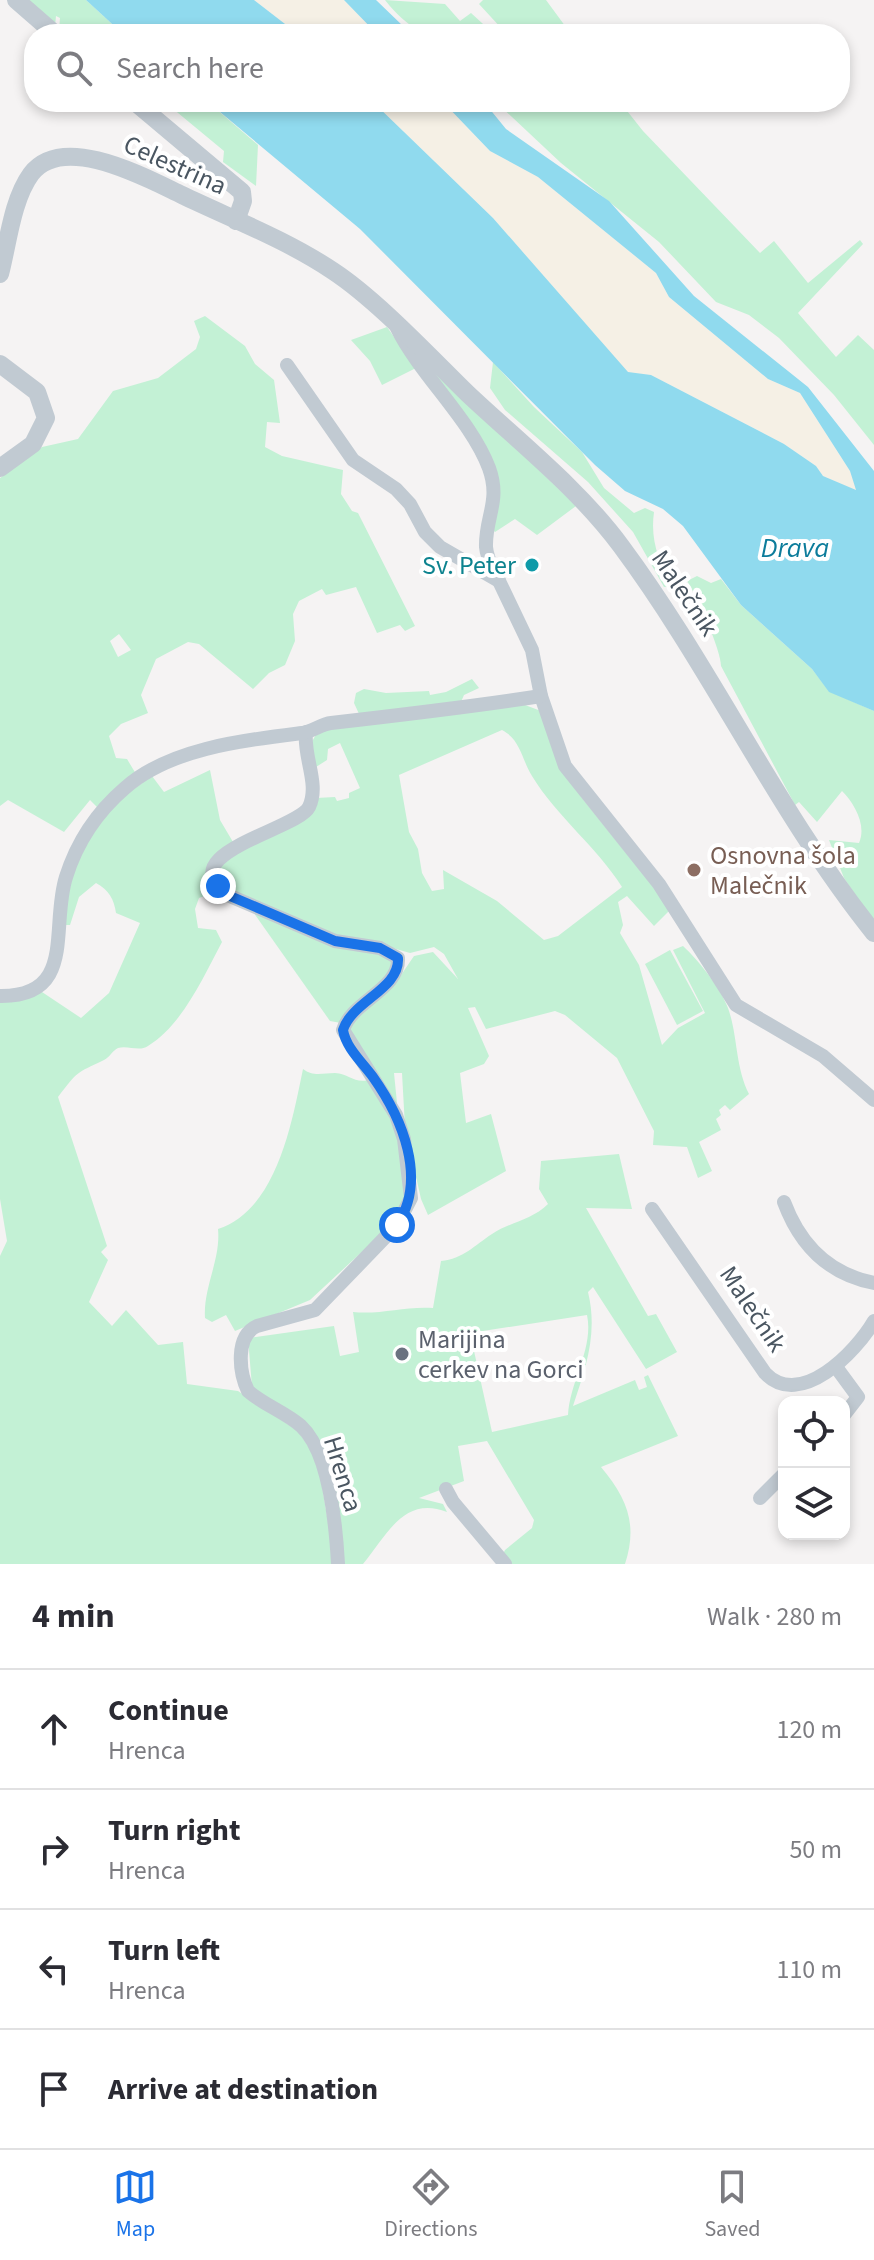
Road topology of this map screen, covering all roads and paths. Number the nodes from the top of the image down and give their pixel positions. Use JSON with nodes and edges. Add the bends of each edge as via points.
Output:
{"nodes":[{"id":1,"x":16,"y":0,"type":"edge"},
{"id":2,"x":44,"y":24,"type":"edge"},
{"id":3,"x":147,"y":112,"type":"edge"},
{"id":4,"x":236,"y":221,"type":"junction"},
{"id":5,"x":0,"y":274,"type":"edge"},
{"id":6,"x":397,"y":327,"type":"junction"},
{"id":7,"x":0,"y":364,"type":"edge"},
{"id":8,"x":287,"y":365,"type":"dead end"},
{"id":9,"x":0,"y":468,"type":"edge"},
{"id":10,"x":499,"y":581,"type":"junction"},
{"id":11,"x":541,"y":696,"type":"junction"},
{"id":12,"x":306,"y":732,"type":"junction"},
{"id":13,"x":874,"y":933,"type":"edge"},
{"id":14,"x":0,"y":996,"type":"edge"},
{"id":15,"x":874,"y":1100,"type":"edge"},
{"id":16,"x":784,"y":1202,"type":"dead end"},
{"id":17,"x":652,"y":1209,"type":"dead end"},
{"id":18,"x":874,"y":1283,"type":"edge"},
{"id":19,"x":874,"y":1321,"type":"edge"},
{"id":20,"x":836,"y":1367,"type":"junction"},
{"id":21,"x":850,"y":1407,"type":"edge"},
{"id":22,"x":778,"y":1480,"type":"edge"},
{"id":23,"x":446,"y":1489,"type":"dead end"},
{"id":24,"x":760,"y":1498,"type":"dead end"},
{"id":25,"x":338,"y":1564,"type":"edge"},
{"id":26,"x":505,"y":1564,"type":"edge"}],
"edges":[{"from":1,"to":2,"type":"street"},
{"from":3,"to":4,"type":"street","name":"Celestrina","via":[[242,192]]},
{"from":4,"to":5,"type":"street","name":"Celestrina","via":[[106,163],[60,158],[39,166],[26,184]]},
{"from":4,"to":6,"type":"street","name":"Malečnik","via":[[337,273]]},
{"from":6,"to":10,"type":"street","name":"Malečnik","via":[[424,374],[481,450],[495,507],[486,548]]},
{"from":6,"to":13,"type":"street","name":"Malečnik","via":[[618,542],[696,656],[809,845]]},
{"from":7,"to":9,"type":"street","via":[[37,392],[46,418],[33,444]]},
{"from":8,"to":10,"type":"street","via":[[353,460],[396,489],[440,547]]},
{"from":10,"to":11,"type":"street","name":"Malečnik","via":[[532,650]]},
{"from":11,"to":12,"type":"street","via":[[327,723]]},
{"from":11,"to":15,"type":"street","name":"Malečnik","via":[[565,766],[659,884],[736,1005],[823,1056]]},
{"from":12,"to":14,"type":"street","via":[[180,758],[126,786],[93,821],[66,877],[56,961],[46,979],[32,993]]},
{"from":12,"to":25,"type":"street","name":"Hrenca","via":[[313,786],[309,809],[297,820],[236,844],[220,858],[214,873],[218,886],[230,896],[335,941],[380,948],[398,958],[393,976],[352,1011],[343,1030],[396,1115],[413,1186],[407,1211],[315,1310],[257,1326],[242,1340],[248,1391],[301,1426],[318,1454],[333,1512]]},
{"from":16,"to":18,"type":"street","via":[[801,1239],[826,1264]]},
{"from":17,"to":20,"type":"street","name":"Malečnik","via":[[771,1379],[791,1384]]},
{"from":19,"to":20,"type":"street","name":"Malečnik"},
{"from":20,"to":21,"type":"street","via":[[858,1397]]},
{"from":22,"to":24,"type":"street"},
{"from":23,"to":26,"type":"street"}]}
